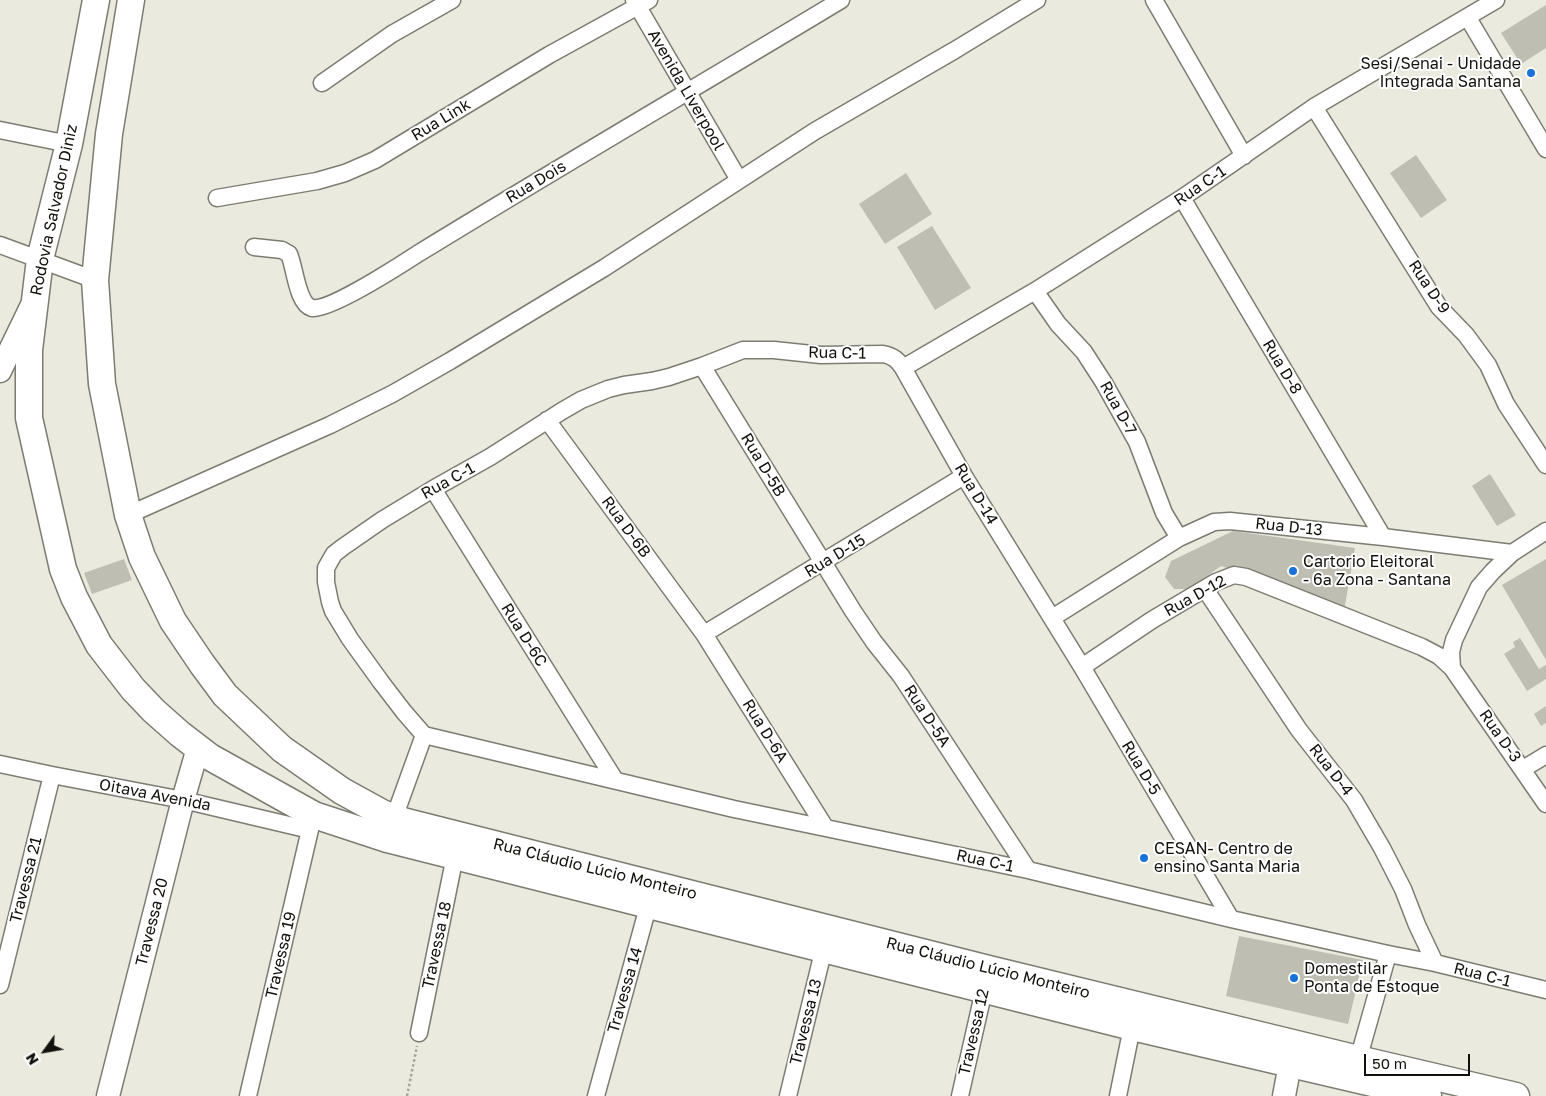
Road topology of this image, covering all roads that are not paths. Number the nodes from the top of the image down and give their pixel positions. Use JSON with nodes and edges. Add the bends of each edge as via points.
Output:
{"nodes":[{"id":1,"x":96,"y":0,"type":"edge"},
{"id":2,"x":131,"y":0,"type":"edge"},
{"id":3,"x":452,"y":0,"type":"edge"},
{"id":4,"x":841,"y":0,"type":"edge"},
{"id":5,"x":1037,"y":0,"type":"edge"},
{"id":6,"x":1154,"y":0,"type":"edge"},
{"id":7,"x":1496,"y":0,"type":"edge"},
{"id":8,"x":640,"y":2,"type":"edge"},
{"id":9,"x":1468,"y":18,"type":"junction"},
{"id":10,"x":82,"y":74,"type":"junction"},
{"id":11,"x":117,"y":83,"type":"junction"},
{"id":12,"x":322,"y":83,"type":"dead end"},
{"id":13,"x":688,"y":92,"type":"junction"},
{"id":14,"x":1314,"y":106,"type":"junction"},
{"id":15,"x":0,"y":130,"type":"edge"},
{"id":16,"x":69,"y":144,"type":"junction"},
{"id":17,"x":1546,"y":149,"type":"edge"},
{"id":18,"x":1244,"y":156,"type":"junction"},
{"id":19,"x":739,"y":180,"type":"junction"},
{"id":20,"x":217,"y":198,"type":"dead end"},
{"id":21,"x":1182,"y":198,"type":"junction"},
{"id":22,"x":0,"y":245,"type":"edge"},
{"id":23,"x":254,"y":247,"type":"dead end"},
{"id":24,"x":40,"y":259,"type":"junction"},
{"id":25,"x":95,"y":280,"type":"junction"},
{"id":26,"x":1035,"y":291,"type":"junction"},
{"id":27,"x":34,"y":299,"type":"junction"},
{"id":28,"x":702,"y":366,"type":"junction"},
{"id":29,"x":903,"y":368,"type":"junction"},
{"id":30,"x":0,"y":371,"type":"edge"},
{"id":31,"x":548,"y":420,"type":"junction"},
{"id":32,"x":1546,"y":465,"type":"edge"},
{"id":33,"x":964,"y":476,"type":"junction"},
{"id":34,"x":433,"y":489,"type":"junction"},
{"id":35,"x":128,"y":515,"type":"junction"},
{"id":36,"x":1546,"y":531,"type":"edge"},
{"id":37,"x":1383,"y":537,"type":"junction"},
{"id":38,"x":1179,"y":538,"type":"junction"},
{"id":39,"x":1512,"y":552,"type":"junction"},
{"id":40,"x":823,"y":563,"type":"junction"},
{"id":41,"x":1205,"y":589,"type":"junction"},
{"id":42,"x":1052,"y":618,"type":"junction"},
{"id":43,"x":704,"y":634,"type":"junction"},
{"id":44,"x":1082,"y":668,"type":"junction"},
{"id":45,"x":1452,"y":668,"type":"junction"},
{"id":46,"x":424,"y":735,"type":"junction"},
{"id":47,"x":198,"y":748,"type":"junction"},
{"id":48,"x":1546,"y":755,"type":"edge"},
{"id":49,"x":0,"y":764,"type":"edge"},
{"id":50,"x":1523,"y":769,"type":"junction"},
{"id":51,"x":52,"y":775,"type":"junction"},
{"id":52,"x":615,"y":780,"type":"junction"},
{"id":53,"x":183,"y":800,"type":"junction"},
{"id":54,"x":1546,"y":804,"type":"edge"},
{"id":55,"x":312,"y":822,"type":"junction"},
{"id":56,"x":826,"y":827,"type":"junction"},
{"id":57,"x":390,"y":828,"type":"junction"},
{"id":58,"x":458,"y":846,"type":"junction"},
{"id":59,"x":1028,"y":870,"type":"junction"},
{"id":60,"x":651,"y":894,"type":"junction"},
{"id":61,"x":1231,"y":919,"type":"junction"},
{"id":62,"x":824,"y":948,"type":"junction"},
{"id":63,"x":1388,"y":954,"type":"junction"},
{"id":64,"x":1435,"y":964,"type":"junction"},
{"id":65,"x":986,"y":979,"type":"junction"},
{"id":66,"x":0,"y":986,"type":"edge"},
{"id":67,"x":1546,"y":990,"type":"edge"},
{"id":68,"x":1132,"y":1027,"type":"junction"},
{"id":69,"x":419,"y":1033,"type":"road end"},
{"id":70,"x":1292,"y":1053,"type":"junction"},
{"id":71,"x":1356,"y":1069,"type":"junction"},
{"id":72,"x":108,"y":1096,"type":"edge"},
{"id":73,"x":248,"y":1096,"type":"edge"},
{"id":74,"x":596,"y":1096,"type":"edge"},
{"id":75,"x":788,"y":1096,"type":"edge"},
{"id":76,"x":960,"y":1096,"type":"edge"},
{"id":77,"x":1118,"y":1096,"type":"edge"},
{"id":78,"x":1284,"y":1096,"type":"edge"},
{"id":79,"x":1428,"y":1096,"type":"edge"},
{"id":80,"x":1516,"y":1096,"type":"edge"}],
"edges":[{"from":1,"to":10,"type":"main road","name":"Rodovia Salvador Diniz"},
{"from":2,"to":11,"type":"main road","name":"Rodovia Salvador Diniz"},
{"from":3,"to":12,"type":"street","via":[[392,34]]},
{"from":4,"to":13,"type":"street","name":"Rua Dois"},
{"from":5,"to":19,"type":"street","via":[[815,131]]},
{"from":6,"to":18,"type":"street"},
{"from":7,"to":9,"type":"street","name":"Rua C-1"},
{"from":8,"to":13,"type":"street","name":"Avenida Liverpool"},
{"from":8,"to":20,"type":"street","name":"Rua Link","via":[[375,160],[317,181]]},
{"from":9,"to":14,"type":"street","name":"Rua C-1"},
{"from":9,"to":17,"type":"street"},
{"from":10,"to":11,"type":"main road"},
{"from":10,"to":16,"type":"main road","name":"Rodovia Salvador Diniz"},
{"from":11,"to":25,"type":"main road","name":"Rodovia Salvador Diniz"},
{"from":13,"to":19,"type":"street","name":"Avenida Liverpool"},
{"from":13,"to":23,"type":"street","name":"Rua Dois","via":[[388,272],[325,305],[312,308],[306,304],[291,259],[285,251]]},
{"from":14,"to":18,"type":"street","name":"Rua C-1"},
{"from":14,"to":32,"type":"street","name":"Rua D-9","via":[[1439,307],[1466,335],[1488,365],[1506,404]]},
{"from":15,"to":16,"type":"street"},
{"from":16,"to":24,"type":"main road","name":"Rodovia Salvador Diniz"},
{"from":18,"to":21,"type":"street","name":"Rua C-1"},
{"from":19,"to":35,"type":"street","via":[[604,268],[392,394]]},
{"from":21,"to":26,"type":"street","name":"Rua C-1"},
{"from":21,"to":37,"type":"street","name":"Rua D-8"},
{"from":22,"to":24,"type":"street"},
{"from":24,"to":25,"type":"street"},
{"from":24,"to":27,"type":"main road","name":"Rodovia Salvador Diniz"},
{"from":25,"to":35,"type":"main road","name":"Rodovia Salvador Diniz","via":[[102,384]]},
{"from":26,"to":29,"type":"street","name":"Rua C-1"},
{"from":26,"to":38,"type":"street","name":"Rua D-7","via":[[1104,382],[1136,442],[1164,513]]},
{"from":27,"to":30,"type":"street"},
{"from":27,"to":47,"type":"main road","name":"Rodovia Salvador Diniz","via":[[29,350],[29,418],[63,569],[99,645],[154,710]]},
{"from":28,"to":29,"type":"street","name":"Rua C-1","via":[[737,352],[758,349],[887,355]]},
{"from":28,"to":31,"type":"street","name":"Rua C-1","via":[[662,379],[608,389]]},
{"from":28,"to":40,"type":"street","name":"Rua D-5B"},
{"from":29,"to":33,"type":"street","name":"Rua D-14"},
{"from":31,"to":34,"type":"street","name":"Rua C-1","via":[[490,458]]},
{"from":31,"to":43,"type":"street","name":"Rua D-6B"},
{"from":33,"to":40,"type":"street","name":"Rua D-15"},
{"from":33,"to":42,"type":"street","name":"Rua D-14"},
{"from":34,"to":46,"type":"street","name":"Rua C-1","via":[[348,542],[328,562],[325,576],[330,602],[340,623],[381,682]]},
{"from":34,"to":52,"type":"street","name":"Rua D-6C"},
{"from":35,"to":57,"type":"main road","name":"Rodovia Salvador Diniz","via":[[142,557],[173,620],[225,695],[282,749]]},
{"from":36,"to":39,"type":"street"},
{"from":37,"to":38,"type":"street","name":"Rua D-13","via":[[1230,521],[1214,522]]},
{"from":37,"to":39,"type":"street","name":"Rua D-13"},
{"from":38,"to":42,"type":"street","name":"Rua D-13"},
{"from":39,"to":45,"type":"street","via":[[1479,587],[1454,640]]},
{"from":40,"to":43,"type":"street","name":"Rua D-15"},
{"from":40,"to":59,"type":"street","name":"Rua D-5A"},
{"from":41,"to":44,"type":"street","name":"Rua D-12","via":[[1152,620]]},
{"from":41,"to":45,"type":"street","name":"Rua D-12","via":[[1229,576],[1246,577],[1422,647]]},
{"from":41,"to":64,"type":"street","name":"Rua D-4","via":[[1299,730],[1354,800],[1403,889]]},
{"from":42,"to":44,"type":"street","name":"Rua D-5"},
{"from":43,"to":56,"type":"street","name":"Rua D-6A"},
{"from":44,"to":61,"type":"street","name":"Rua D-5"},
{"from":45,"to":50,"type":"street","name":"Rua D-3"},
{"from":46,"to":52,"type":"street","name":"Rua C-1"},
{"from":46,"to":57,"type":"street"},
{"from":47,"to":53,"type":"street","name":"Travessa 20"},
{"from":47,"to":55,"type":"main road","name":"Rodovia Salvador Diniz"},
{"from":48,"to":50,"type":"street"},
{"from":49,"to":51,"type":"street","name":"Oitava Avenida"},
{"from":50,"to":54,"type":"street","name":"Rua D-3"},
{"from":51,"to":53,"type":"street","name":"Oitava Avenida"},
{"from":51,"to":66,"type":"street","name":"Travessa 21"},
{"from":52,"to":56,"type":"street","name":"Rua C-1"},
{"from":53,"to":55,"type":"street","name":"Oitava Avenida"},
{"from":53,"to":72,"type":"street","name":"Travessa 20"},
{"from":55,"to":57,"type":"main road","name":"Rodovia Salvador Diniz"},
{"from":55,"to":73,"type":"street","name":"Travessa 19"},
{"from":56,"to":59,"type":"street","name":"Rua C-1"},
{"from":57,"to":58,"type":"main road","name":"Rodovia Salvador Diniz"},
{"from":58,"to":60,"type":"main road","name":"Rua Cláudio Lúcio Monteiro"},
{"from":58,"to":69,"type":"street","name":"Travessa 18"},
{"from":59,"to":61,"type":"street","name":"Rua C-1"},
{"from":60,"to":62,"type":"main road","name":"Rua Cláudio Lúcio Monteiro"},
{"from":60,"to":65,"type":"main road","name":"Rua Cláudio Lúcio Monteiro"},
{"from":60,"to":74,"type":"street","name":"Travessa 14"},
{"from":61,"to":63,"type":"street","name":"Rua C-1"},
{"from":62,"to":65,"type":"main road","name":"Rua Cláudio Lúcio Monteiro"},
{"from":62,"to":75,"type":"street","name":"Travessa 13"},
{"from":63,"to":64,"type":"street","name":"Rua C-1"},
{"from":63,"to":71,"type":"street"},
{"from":64,"to":67,"type":"street","name":"Rua C-1"},
{"from":65,"to":68,"type":"main road","name":"Rua Cláudio Lúcio Monteiro"},
{"from":65,"to":70,"type":"main road","name":"Rua Cláudio Lúcio Monteiro"},
{"from":65,"to":76,"type":"street","name":"Travessa 12"},
{"from":68,"to":70,"type":"main road","name":"Rua Cláudio Lúcio Monteiro"},
{"from":68,"to":77,"type":"street"},
{"from":70,"to":71,"type":"main road","name":"Rua Cláudio Lúcio Monteiro"},
{"from":70,"to":78,"type":"street"},
{"from":71,"to":79,"type":"main road","name":"Rua Cláudio Lúcio Monteiro"},
{"from":71,"to":80,"type":"main road","name":"Rua Cláudio Lúcio Monteiro"}]}
